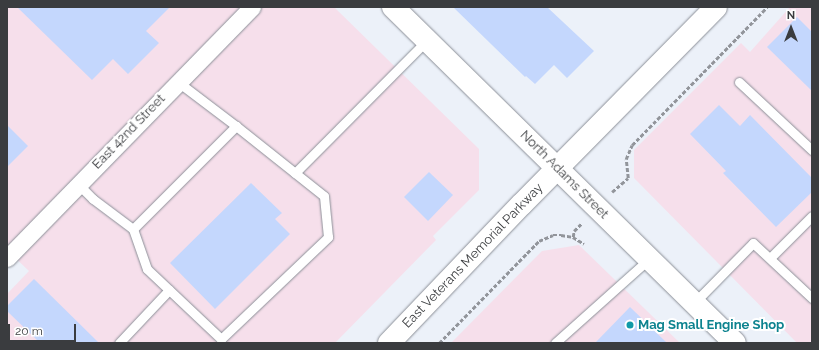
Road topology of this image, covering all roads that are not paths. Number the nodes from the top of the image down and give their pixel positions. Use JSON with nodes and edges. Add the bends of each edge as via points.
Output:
{"nodes":[{"id":1,"x":252,"y":7,"type":"edge"},
{"id":2,"x":393,"y":7,"type":"edge"},
{"id":3,"x":716,"y":7,"type":"edge"},
{"id":4,"x":426,"y":41,"type":"junction"},
{"id":5,"x":178,"y":82,"type":"junction"},
{"id":6,"x":739,"y":82,"type":"dead end"},
{"id":7,"x":236,"y":126,"type":"junction"},
{"id":8,"x":812,"y":150,"type":"edge"},
{"id":9,"x":557,"y":168,"type":"junction"},
{"id":10,"x":295,"y":173,"type":"junction"},
{"id":11,"x":78,"y":184,"type":"junction"},
{"id":12,"x":812,"y":216,"type":"edge"},
{"id":13,"x":133,"y":229,"type":"junction"},
{"id":14,"x":7,"y":258,"type":"edge"},
{"id":15,"x":770,"y":258,"type":"junction"},
{"id":16,"x":650,"y":259,"type":"junction"},
{"id":17,"x":169,"y":290,"type":"junction"},
{"id":18,"x":812,"y":298,"type":"edge"},
{"id":19,"x":694,"y":304,"type":"junction"},
{"id":20,"x":119,"y":343,"type":"edge"},
{"id":21,"x":389,"y":343,"type":"edge"},
{"id":22,"x":555,"y":343,"type":"edge"},
{"id":23,"x":735,"y":343,"type":"edge"}],
"edges":[{"from":1,"to":5,"type":"street","name":"East 42nd Street"},
{"from":2,"to":4,"type":"street","name":"North Adams Street"},
{"from":3,"to":9,"type":"street","name":"East Veterans Memorial Parkway"},
{"from":4,"to":9,"type":"street","name":"North Adams Street"},
{"from":4,"to":10,"type":"lane"},
{"from":5,"to":7,"type":"lane"},
{"from":5,"to":11,"type":"street","name":"East 42nd Street"},
{"from":6,"to":8,"type":"lane"},
{"from":7,"to":10,"type":"lane"},
{"from":7,"to":13,"type":"lane"},
{"from":9,"to":16,"type":"street","name":"North Adams Street"},
{"from":9,"to":21,"type":"street","name":"East Veterans Memorial Parkway"},
{"from":10,"to":17,"type":"lane","via":[[324,196],[328,237],[221,339]]},
{"from":11,"to":13,"type":"lane","via":[[93,199]]},
{"from":11,"to":14,"type":"street","name":"East 42nd Street"},
{"from":12,"to":15,"type":"lane"},
{"from":13,"to":17,"type":"lane","via":[[147,269]]},
{"from":15,"to":18,"type":"lane"},
{"from":15,"to":19,"type":"lane","via":[[753,243]]},
{"from":16,"to":19,"type":"street","name":"North Adams Street"},
{"from":16,"to":22,"type":"lane"},
{"from":17,"to":20,"type":"lane"},
{"from":19,"to":23,"type":"street","name":"North Adams Street"}]}
